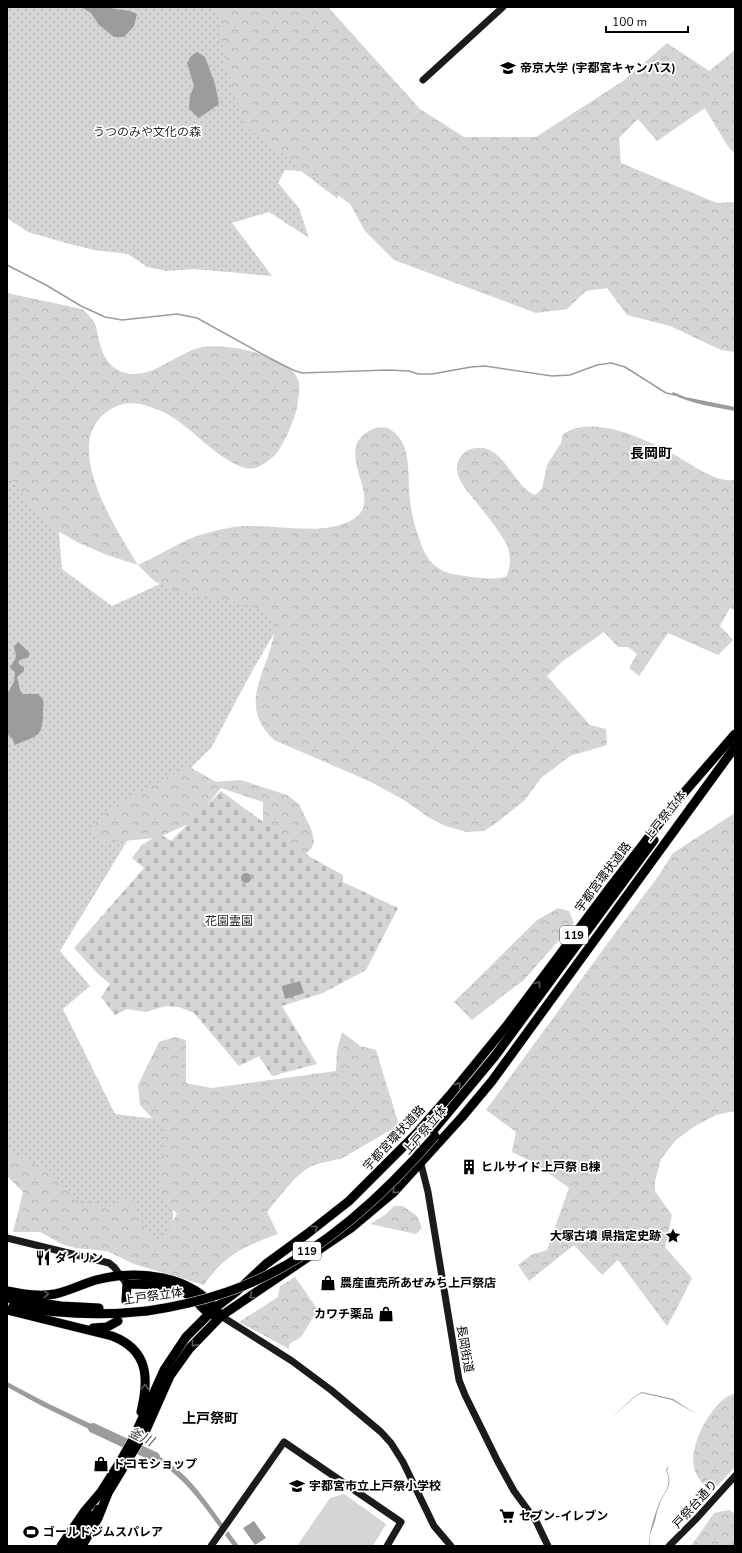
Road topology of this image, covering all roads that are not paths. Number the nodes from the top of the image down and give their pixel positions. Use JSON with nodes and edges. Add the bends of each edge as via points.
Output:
{"nodes":[{"id":1,"x":503,"y":7,"type":"edge"},
{"id":2,"x":423,"y":80,"type":"dead end"},
{"id":3,"x":735,"y":734,"type":"edge"},
{"id":4,"x":730,"y":749,"type":"edge"},
{"id":5,"x":414,"y":1136,"type":"junction"},
{"id":6,"x":422,"y":1163,"type":"junction"},
{"id":7,"x":7,"y":1238,"type":"edge"},
{"id":8,"x":120,"y":1276,"type":"junction"},
{"id":9,"x":127,"y":1284,"type":"junction"},
{"id":10,"x":7,"y":1292,"type":"edge"},
{"id":11,"x":7,"y":1298,"type":"edge"},
{"id":12,"x":126,"y":1301,"type":"dead end"},
{"id":13,"x":7,"y":1305,"type":"edge"},
{"id":14,"x":147,"y":1308,"type":"junction"},
{"id":15,"x":7,"y":1310,"type":"edge"},
{"id":16,"x":212,"y":1311,"type":"junction"},
{"id":17,"x":221,"y":1316,"type":"junction"},
{"id":18,"x":118,"y":1321,"type":"dead end"},
{"id":19,"x":66,"y":1325,"type":"junction"},
{"id":20,"x":137,"y":1440,"type":"junction"},
{"id":21,"x":735,"y":1476,"type":"edge"},
{"id":22,"x":105,"y":1492,"type":"junction"},
{"id":23,"x":61,"y":1546,"type":"edge"},
{"id":24,"x":68,"y":1546,"type":"edge"},
{"id":25,"x":76,"y":1546,"type":"edge"},
{"id":26,"x":82,"y":1546,"type":"edge"},
{"id":27,"x":211,"y":1546,"type":"edge"},
{"id":28,"x":387,"y":1546,"type":"edge"},
{"id":29,"x":451,"y":1546,"type":"edge"},
{"id":30,"x":548,"y":1546,"type":"edge"},
{"id":31,"x":669,"y":1546,"type":"edge"}],
"edges":[{"from":1,"to":2,"type":"street"},
{"from":3,"to":4,"type":"highway","name":"宇都宮環状道路","number":"119"},
{"from":5,"to":4,"type":"highway","name":"宇都宮環状道路","number":"119","one_way":true,"via":[[491,1045],[676,803]]},
{"from":4,"to":6,"type":"highway","name":"宇都宮環状道路","number":"119","via":[[492,1081]]},
{"from":4,"to":14,"type":"highway","name":"上戸祭立体","number":"119","bridge":true,"via":[[503,1054],[433,1134],[413,1162],[372,1202],[328,1238],[251,1283],[181,1305]]},
{"from":5,"to":6,"type":"street","name":"長岡街道"},
{"from":16,"to":5,"type":"highway","name":"宇都宮環状道路","number":"119","one_way":true,"via":[[266,1264],[349,1201]]},
{"from":6,"to":17,"type":"highway","name":"宇都宮環状道路","number":"119","one_way":true,"via":[[394,1192],[351,1228]]},
{"from":6,"to":30,"type":"street","name":"長岡街道","via":[[457,1371],[462,1387],[514,1492],[539,1527]]},
{"from":7,"to":8,"type":"street","via":[[109,1263]]},
{"from":8,"to":9,"type":"street"},
{"from":10,"to":8,"type":"highway","one_way":true,"via":[[56,1294],[95,1280]]},
{"from":8,"to":16,"type":"highway","via":[[174,1280],[189,1286]]},
{"from":9,"to":12,"type":"highway"},
{"from":9,"to":16,"type":"highway","via":[[177,1289]]},
{"from":11,"to":14,"type":"highway","name":"上戸祭立体","number":"119","via":[[61,1306]]},
{"from":13,"to":14,"type":"highway","name":"上戸祭立体","number":"119","via":[[77,1314],[130,1313]]},
{"from":15,"to":19,"type":"highway","number":"119"},
{"from":16,"to":17,"type":"highway"},
{"from":16,"to":20,"type":"highway","name":"宇都宮環状道路","number":"119","via":[[186,1337],[167,1365]]},
{"from":17,"to":20,"type":"highway","name":"宇都宮環状道路","number":"119","one_way":true,"via":[[179,1362]]},
{"from":17,"to":29,"type":"street","via":[[331,1390],[385,1437],[403,1462],[434,1526]]},
{"from":18,"to":19,"type":"highway","number":"119","via":[[101,1328]]},
{"from":20,"to":19,"type":"highway","number":"119","one_way":true,"via":[[145,1389],[140,1358],[131,1346],[118,1338]]},
{"from":20,"to":22,"type":"highway","name":"宇都宮環状道路","number":"119"},
{"from":21,"to":31,"type":"street","name":"戸祭台通り"},
{"from":22,"to":23,"type":"highway","number":"119","via":[[84,1512]]},
{"from":22,"to":24,"type":"main road","name":"宇都宮環状道路"},
{"from":22,"to":25,"type":"main road","name":"宇都宮環状道路"},
{"from":22,"to":26,"type":"highway","number":"119","via":[[98,1518]]},
{"from":27,"to":28,"type":"street","via":[[284,1442],[401,1522]]}]}
